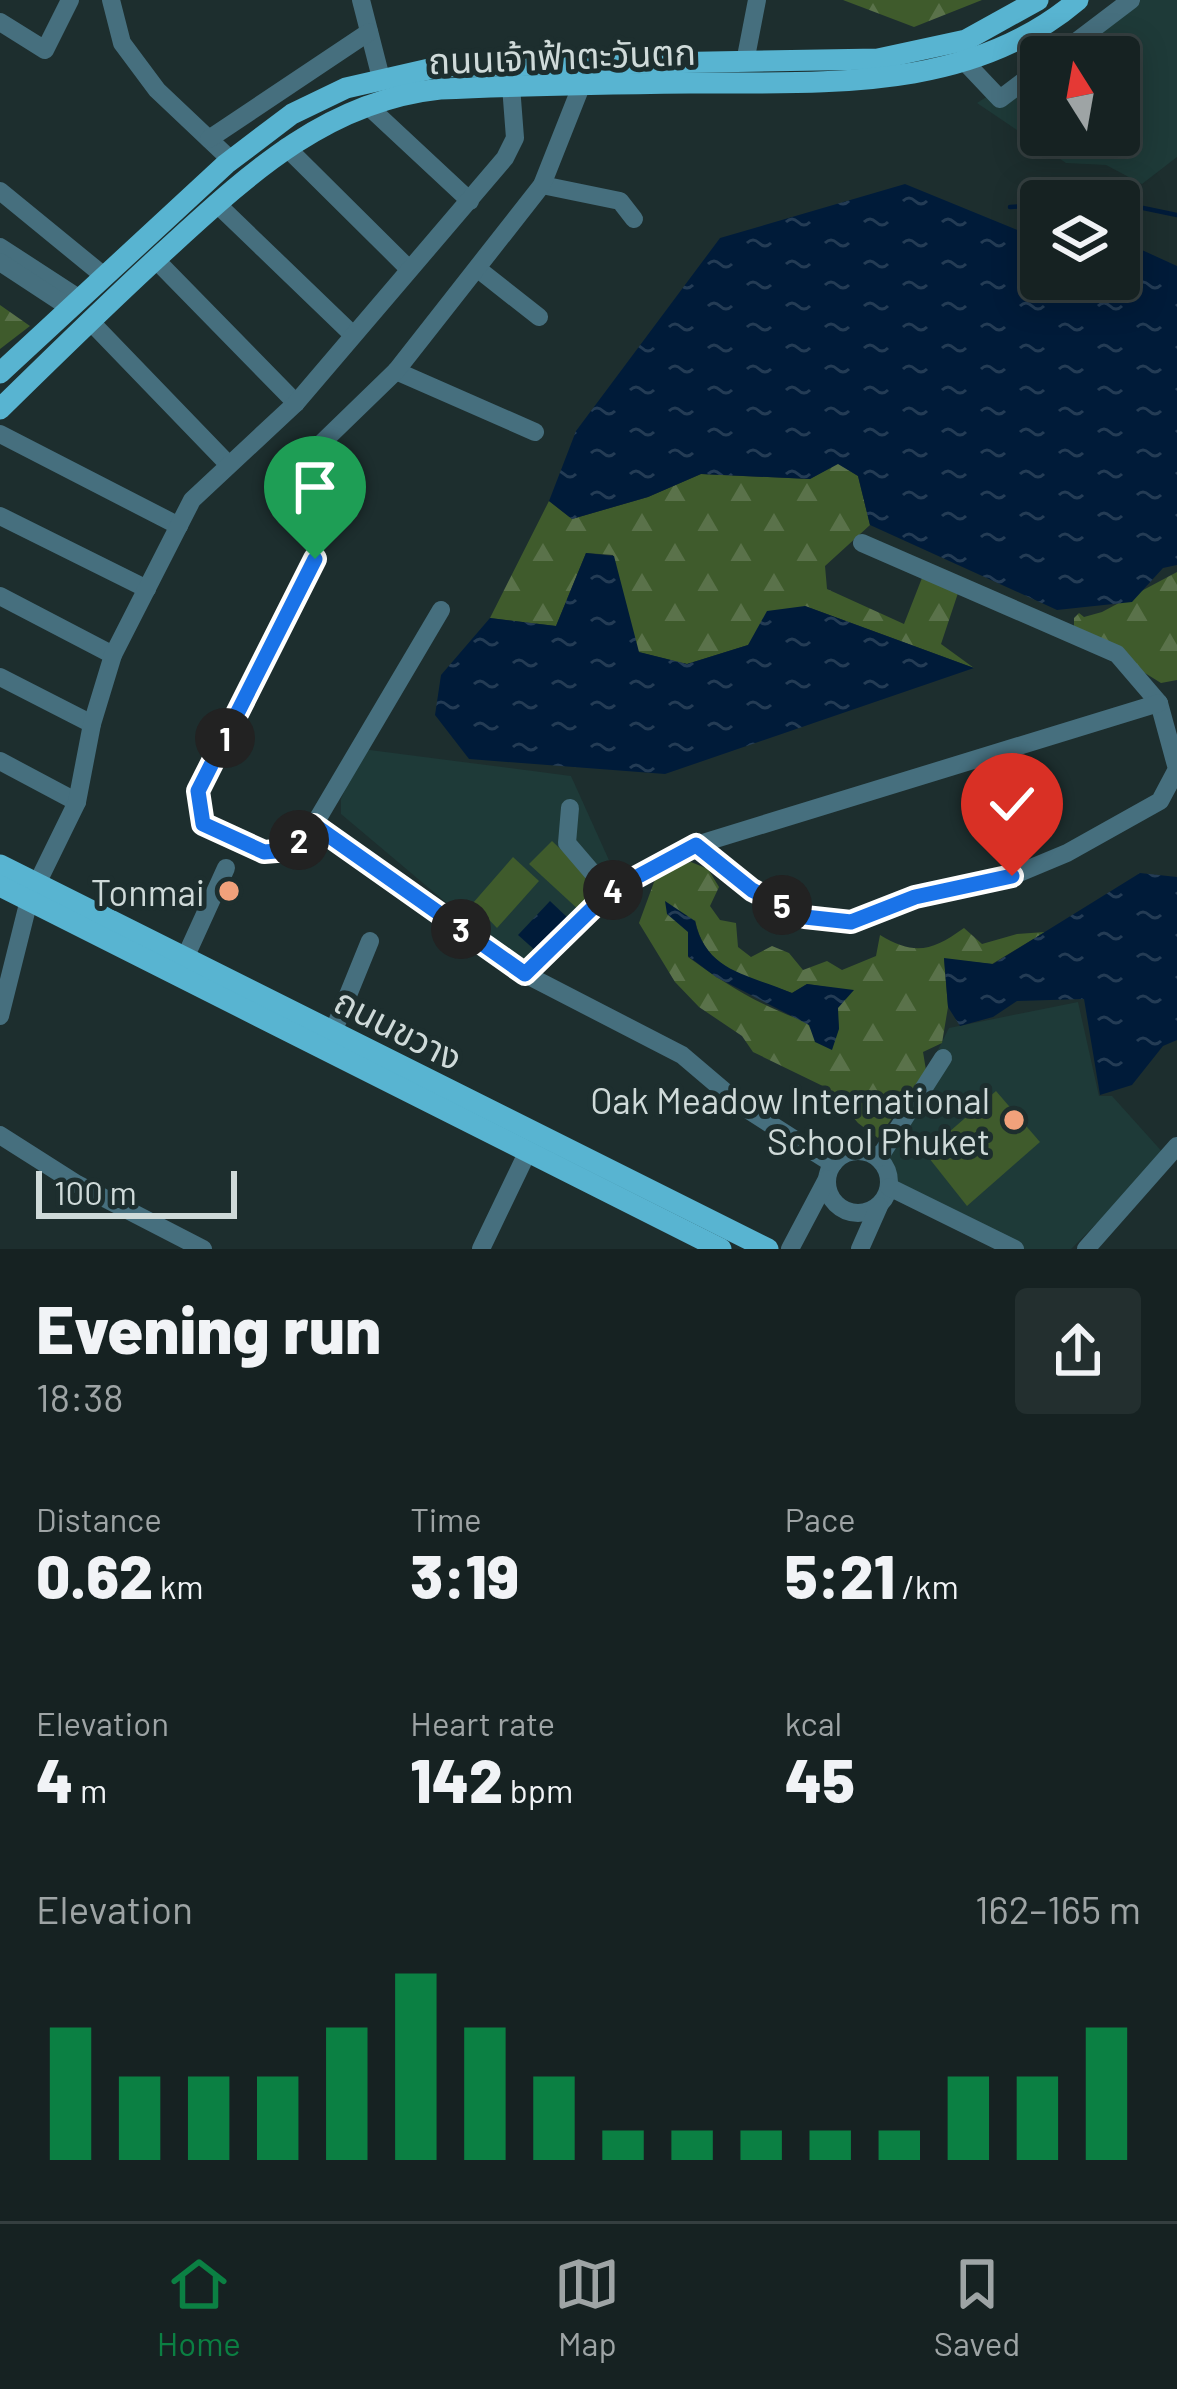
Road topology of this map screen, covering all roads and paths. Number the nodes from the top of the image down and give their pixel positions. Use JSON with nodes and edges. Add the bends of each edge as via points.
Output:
{"nodes":[{"id":1,"x":70,"y":0,"type":"edge"},
{"id":2,"x":111,"y":0,"type":"edge"},
{"id":3,"x":361,"y":0,"type":"edge"},
{"id":4,"x":757,"y":0,"type":"edge"},
{"id":5,"x":1038,"y":0,"type":"edge"},
{"id":6,"x":1078,"y":0,"type":"edge"},
{"id":7,"x":1132,"y":0,"type":"edge"},
{"id":8,"x":0,"y":22,"type":"edge"},
{"id":9,"x":369,"y":32,"type":"junction"},
{"id":10,"x":1084,"y":36,"type":"edge"},
{"id":11,"x":745,"y":62,"type":"junction"},
{"id":12,"x":965,"y":62,"type":"junction"},
{"id":13,"x":381,"y":77,"type":"junction"},
{"id":14,"x":582,"y":84,"type":"junction"},
{"id":15,"x":1020,"y":84,"type":"edge"},
{"id":16,"x":512,"y":86,"type":"junction"},
{"id":17,"x":368,"y":105,"type":"junction"},
{"id":18,"x":209,"y":140,"type":"junction"},
{"id":19,"x":286,"y":147,"type":"junction"},
{"id":20,"x":231,"y":160,"type":"junction"},
{"id":21,"x":542,"y":185,"type":"junction"},
{"id":22,"x":0,"y":191,"type":"edge"},
{"id":23,"x":470,"y":201,"type":"junction"},
{"id":24,"x":217,"y":204,"type":"junction"},
{"id":25,"x":634,"y":219,"type":"dead end"},
{"id":26,"x":0,"y":247,"type":"edge"},
{"id":27,"x":155,"y":260,"type":"junction"},
{"id":28,"x":0,"y":262,"type":"edge"},
{"id":29,"x":408,"y":268,"type":"junction"},
{"id":30,"x":478,"y":269,"type":"junction"},
{"id":31,"x":104,"y":276,"type":"junction"},
{"id":32,"x":75,"y":303,"type":"junction"},
{"id":33,"x":539,"y":316,"type":"dead end"},
{"id":34,"x":90,"y":321,"type":"junction"},
{"id":35,"x":353,"y":335,"type":"junction"},
{"id":36,"x":396,"y":370,"type":"junction"},
{"id":37,"x":0,"y":373,"type":"edge"},
{"id":38,"x":296,"y":403,"type":"junction"},
{"id":39,"x":0,"y":409,"type":"edge"},
{"id":40,"x":535,"y":432,"type":"dead end"},
{"id":41,"x":0,"y":434,"type":"edge"},
{"id":42,"x":228,"y":464,"type":"junction"},
{"id":43,"x":298,"y":466,"type":"dead end"},
{"id":44,"x":0,"y":516,"type":"edge"},
{"id":45,"x":179,"y":526,"type":"junction"},
{"id":46,"x":862,"y":543,"type":"dead end"},
{"id":47,"x":315,"y":559,"type":"dead end"},
{"id":48,"x":147,"y":589,"type":"junction"},
{"id":49,"x":0,"y":596,"type":"edge"},
{"id":50,"x":441,"y":610,"type":"dead end"},
{"id":51,"x":113,"y":655,"type":"junction"},
{"id":52,"x":0,"y":677,"type":"edge"},
{"id":53,"x":1159,"y":703,"type":"junction"},
{"id":54,"x":92,"y":724,"type":"junction"},
{"id":55,"x":0,"y":760,"type":"edge"},
{"id":56,"x":77,"y":802,"type":"junction"},
{"id":57,"x":570,"y":808,"type":"dead end"},
{"id":58,"x":314,"y":825,"type":"junction"},
{"id":59,"x":696,"y":845,"type":"junction"},
{"id":60,"x":0,"y":865,"type":"edge"},
{"id":61,"x":226,"y":868,"type":"dead end"},
{"id":62,"x":0,"y":886,"type":"edge"},
{"id":63,"x":33,"y":892,"type":"junction"},
{"id":64,"x":609,"y":892,"type":"junction"},
{"id":65,"x":370,"y":941,"type":"dead end"},
{"id":66,"x":185,"y":958,"type":"junction"},
{"id":67,"x":525,"y":974,"type":"junction"},
{"id":68,"x":0,"y":1016,"type":"edge"},
{"id":69,"x":333,"y":1032,"type":"junction"},
{"id":70,"x":944,"y":1058,"type":"dead end"},
{"id":71,"x":478,"y":1115,"type":"junction"},
{"id":72,"x":0,"y":1135,"type":"edge"},
{"id":73,"x":1177,"y":1146,"type":"edge"},
{"id":74,"x":528,"y":1151,"type":"junction"},
{"id":75,"x":878,"y":1158,"type":"junction"},
{"id":76,"x":830,"y":1170,"type":"junction"},
{"id":77,"x":889,"y":1187,"type":"junction"},
{"id":78,"x":879,"y":1206,"type":"junction"},
{"id":79,"x":202,"y":1249,"type":"edge"},
{"id":80,"x":481,"y":1249,"type":"edge"},
{"id":81,"x":721,"y":1249,"type":"edge"},
{"id":82,"x":769,"y":1249,"type":"edge"},
{"id":83,"x":790,"y":1249,"type":"edge"},
{"id":84,"x":860,"y":1249,"type":"edge"},
{"id":85,"x":1015,"y":1249,"type":"edge"},
{"id":86,"x":1086,"y":1249,"type":"edge"}],
"edges":[{"from":1,"to":8,"type":"street","via":[[45,50]]},
{"from":2,"to":18,"type":"street","via":[[122,43]]},
{"from":3,"to":9,"type":"street"},
{"from":4,"to":11,"type":"street"},
{"from":5,"to":11,"type":"main road","name":"ถนนเจ้าฟ้าตะวันตก","via":[[983,33],[923,52]]},
{"from":6,"to":12,"type":"main road","name":"ถนนเจ้าฟ้าตะวันตก","via":[[1024,37]]},
{"from":7,"to":10,"type":"street"},
{"from":9,"to":13,"type":"street"},
{"from":9,"to":18,"type":"street"},
{"from":11,"to":13,"type":"main road","name":"ถนนเจ้าฟ้าตะวันตก","via":[[455,67]]},
{"from":12,"to":14,"type":"main road","name":"ถนนเจ้าฟ้าตะวันตก","via":[[862,80]]},
{"from":12,"to":15,"type":"street","via":[[1000,99]]},
{"from":13,"to":20,"type":"main road","name":"ถนนเจ้าฟ้าตะวันตก","via":[[292,114]]},
{"from":14,"to":16,"type":"main road","name":"ถนนเจ้าฟ้าตะวันตก"},
{"from":14,"to":21,"type":"street"},
{"from":16,"to":17,"type":"main road","name":"ถนนเจ้าฟ้าตะวันตก","via":[[422,91]]},
{"from":16,"to":23,"type":"street","via":[[515,138]]},
{"from":17,"to":19,"type":"main road","name":"ถนนเจ้าฟ้าตะวันตก"},
{"from":17,"to":23,"type":"street"},
{"from":18,"to":20,"type":"street"},
{"from":19,"to":24,"type":"main road","name":"ถนนเจ้าฟ้าตะวันตก"},
{"from":19,"to":29,"type":"street"},
{"from":20,"to":31,"type":"main road","name":"ถนนเจ้าฟ้าตะวันตก"},
{"from":21,"to":25,"type":"street","via":[[620,201]]},
{"from":21,"to":30,"type":"street"},
{"from":22,"to":31,"type":"street"},
{"from":23,"to":29,"type":"street"},
{"from":24,"to":27,"type":"main road","name":"ถนนเจ้าฟ้าตะวันตก"},
{"from":24,"to":35,"type":"street"},
{"from":26,"to":32,"type":"street"},
{"from":27,"to":34,"type":"main road","name":"ถนนเจ้าฟ้าตะวันตก"},
{"from":27,"to":38,"type":"street"},
{"from":28,"to":32,"type":"street"},
{"from":29,"to":35,"type":"street"},
{"from":30,"to":33,"type":"street"},
{"from":30,"to":36,"type":"street"},
{"from":31,"to":32,"type":"main road","name":"ถนนเจ้าฟ้าตะวันตก"},
{"from":32,"to":37,"type":"main road","name":"ถนนเจ้าฟ้าตะวันตก"},
{"from":34,"to":39,"type":"main road","name":"ถนนเจ้าฟ้าตะวันตก"},
{"from":34,"to":42,"type":"street"},
{"from":35,"to":38,"type":"street"},
{"from":36,"to":40,"type":"street"},
{"from":36,"to":43,"type":"street"},
{"from":38,"to":42,"type":"street"},
{"from":41,"to":45,"type":"street"},
{"from":42,"to":45,"type":"street"},
{"from":44,"to":48,"type":"street"},
{"from":45,"to":48,"type":"street"},
{"from":46,"to":53,"type":"street","via":[[1118,654]]},
{"from":47,"to":58,"type":"street","via":[[198,791],[203,824],[264,852],[289,850]]},
{"from":48,"to":51,"type":"street"},
{"from":49,"to":51,"type":"street"},
{"from":50,"to":58,"type":"street"},
{"from":51,"to":54,"type":"street"},
{"from":52,"to":54,"type":"street"},
{"from":53,"to":59,"type":"street"},
{"from":53,"to":59,"type":"street","via":[[1177,769],[1167,793],[1012,876],[915,897],[851,922],[805,917],[752,890]]},
{"from":54,"to":56,"type":"street"},
{"from":55,"to":56,"type":"street"},
{"from":56,"to":63,"type":"street"},
{"from":57,"to":64,"type":"street","via":[[567,843]]},
{"from":58,"to":67,"type":"street"},
{"from":59,"to":64,"type":"street"},
{"from":60,"to":63,"type":"main road","name":"ถนนขวาง"},
{"from":61,"to":66,"type":"street"},
{"from":62,"to":63,"type":"main road","name":"ถนนขวาง"},
{"from":63,"to":66,"type":"main road","name":"ถนนขวาง"},
{"from":63,"to":68,"type":"street"},
{"from":63,"to":71,"type":"main road","name":"ถนนขวาง"},
{"from":64,"to":67,"type":"street"},
{"from":65,"to":69,"type":"street"},
{"from":66,"to":69,"type":"main road","name":"ถนนขวาง"},
{"from":67,"to":76,"type":"street","via":[[682,1055]]},
{"from":69,"to":71,"type":"main road","name":"ถนนขวาง"},
{"from":70,"to":75,"type":"street"},
{"from":71,"to":74,"type":"main road","name":"ถนนขวาง"},
{"from":71,"to":82,"type":"main road","name":"ถนนขวาง"},
{"from":72,"to":79,"type":"street"},
{"from":73,"to":86,"type":"street"},
{"from":74,"to":80,"type":"street"},
{"from":74,"to":81,"type":"main road","name":"ถนนขวาง"},
{"from":75,"to":76,"type":"street","via":[[858,1150]]},
{"from":75,"to":77,"type":"street"},
{"from":76,"to":78,"type":"street","via":[[830,1196],[846,1210]]},
{"from":76,"to":83,"type":"street"},
{"from":77,"to":78,"type":"street"},
{"from":77,"to":85,"type":"street"},
{"from":78,"to":84,"type":"street"}]}
